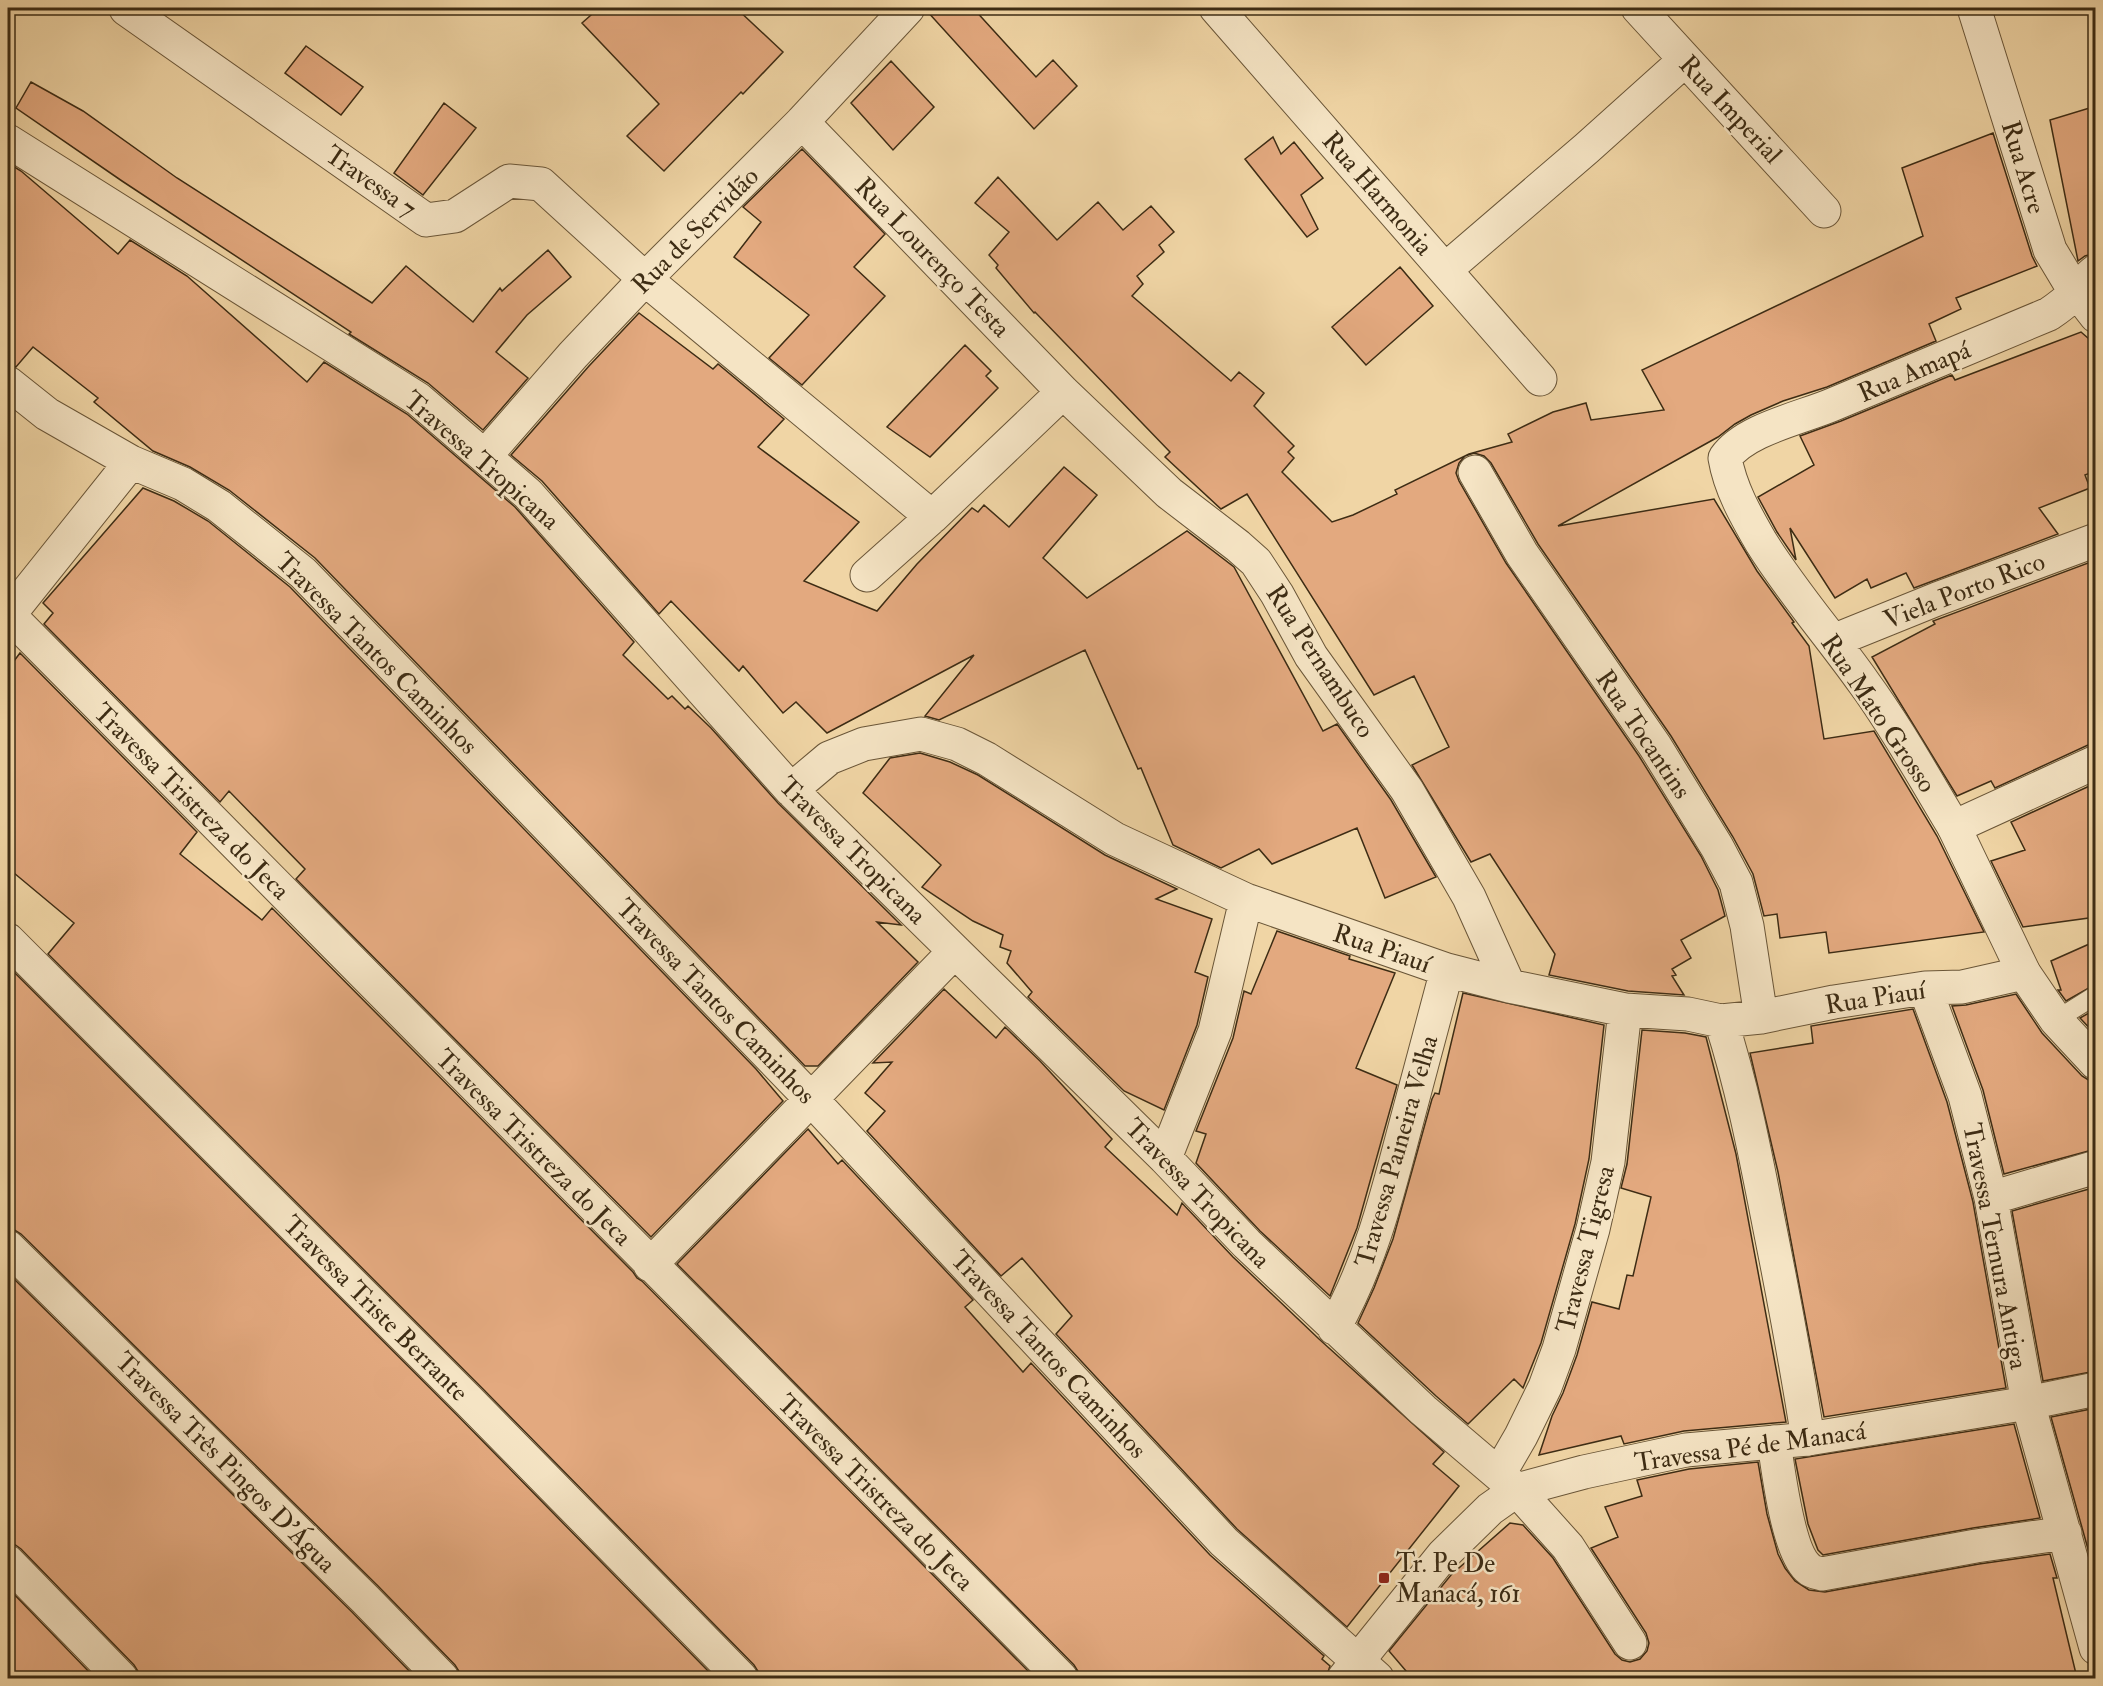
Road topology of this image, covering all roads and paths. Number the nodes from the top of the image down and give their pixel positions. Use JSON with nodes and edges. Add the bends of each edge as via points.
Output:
{"nodes":[{"id":1,"x":908,"y":8,"type":"edge"},
{"id":2,"x":1216,"y":8,"type":"edge"},
{"id":3,"x":1638,"y":8,"type":"edge"},
{"id":4,"x":1974,"y":8,"type":"edge"},
{"id":5,"x":126,"y":9,"type":"dead end"},
{"id":6,"x":1685,"y":60,"type":"junction"},
{"id":7,"x":802,"y":122,"type":"junction"},
{"id":8,"x":8,"y":141,"type":"edge"},
{"id":9,"x":1824,"y":211,"type":"dead end"},
{"id":10,"x":1445,"y":270,"type":"junction"},
{"id":11,"x":645,"y":279,"type":"junction"},
{"id":12,"x":2089,"y":293,"type":"edge"},
{"id":13,"x":1540,"y":379,"type":"dead end"},
{"id":14,"x":8,"y":383,"type":"edge"},
{"id":15,"x":1063,"y":392,"type":"junction"},
{"id":16,"x":485,"y":456,"type":"junction"},
{"id":17,"x":1725,"y":458,"type":"joint"},
{"id":18,"x":131,"y":462,"type":"junction"},
{"id":19,"x":1475,"y":472,"type":"dead end"},
{"id":20,"x":932,"y":517,"type":"junction"},
{"id":21,"x":2096,"y":540,"type":"edge"},
{"id":22,"x":867,"y":575,"type":"dead end"},
{"id":23,"x":8,"y":615,"type":"edge"},
{"id":24,"x":1833,"y":641,"type":"junction"},
{"id":25,"x":2096,"y":762,"type":"edge"},
{"id":26,"x":791,"y":790,"type":"junction"},
{"id":27,"x":1954,"y":827,"type":"junction"},
{"id":28,"x":1246,"y":900,"type":"junction"},
{"id":29,"x":8,"y":940,"type":"edge"},
{"id":30,"x":954,"y":952,"type":"junction"},
{"id":31,"x":1447,"y":970,"type":"junction"},
{"id":32,"x":2024,"y":973,"type":"junction"},
{"id":33,"x":1509,"y":986,"type":"junction"},
{"id":34,"x":1925,"y":988,"type":"junction"},
{"id":35,"x":2096,"y":995,"type":"edge"},
{"id":36,"x":1625,"y":1010,"type":"junction"},
{"id":37,"x":1761,"y":1017,"type":"junction"},
{"id":38,"x":2056,"y":1020,"type":"junction"},
{"id":39,"x":1721,"y":1021,"type":"junction"},
{"id":40,"x":2096,"y":1063,"type":"edge"},
{"id":41,"x":812,"y":1100,"type":"junction"},
{"id":42,"x":1165,"y":1158,"type":"junction"},
{"id":43,"x":2096,"y":1167,"type":"edge"},
{"id":44,"x":1991,"y":1198,"type":"junction"},
{"id":45,"x":8,"y":1247,"type":"edge"},
{"id":46,"x":650,"y":1265,"type":"junction"},
{"id":47,"x":1334,"y":1328,"type":"junction"},
{"id":48,"x":2096,"y":1389,"type":"edge"},
{"id":49,"x":2028,"y":1403,"type":"junction"},
{"id":50,"x":1808,"y":1439,"type":"junction"},
{"id":51,"x":1774,"y":1442,"type":"junction"},
{"id":52,"x":1508,"y":1482,"type":"junction"},
{"id":53,"x":2065,"y":1533,"type":"junction"},
{"id":54,"x":8,"y":1562,"type":"edge"},
{"id":55,"x":1630,"y":1643,"type":"dead end"},
{"id":56,"x":2096,"y":1648,"type":"edge"},
{"id":57,"x":1360,"y":1673,"type":"edge"},
{"id":58,"x":121,"y":1678,"type":"edge"},
{"id":59,"x":442,"y":1678,"type":"edge"},
{"id":60,"x":741,"y":1678,"type":"edge"},
{"id":61,"x":1061,"y":1678,"type":"edge"}],
"edges":[{"from":1,"to":7,"type":"street","name":"Rua de Servidão"},
{"from":2,"to":10,"type":"street","name":"Rua Harmonia"},
{"from":3,"to":6,"type":"street","name":"Rua Imperial"},
{"from":4,"to":12,"type":"street","name":"Rua Acre","via":[[2050,250]]},
{"from":5,"to":11,"type":"street","name":"Travessa 7","via":[[426,220],[455,216],[509,181],[541,184]]},
{"from":6,"to":9,"type":"street","name":"Rua Imperial"},
{"from":6,"to":10,"type":"street"},
{"from":7,"to":11,"type":"street","name":"Rua de Servidão"},
{"from":7,"to":15,"type":"street","name":"Rua Lourenço Testa"},
{"from":8,"to":16,"type":"street","name":"Travessa Tropicana","via":[[418,399]]},
{"from":10,"to":13,"type":"street","name":"Rua Harmonia"},
{"from":11,"to":16,"type":"street","name":"Rua de Servidão"},
{"from":11,"to":20,"type":"street","name":"Travessa 7"},
{"from":12,"to":17,"type":"street","name":"Rua Amapá","via":[[2049,314],[1769,429],[1743,441]]},
{"from":14,"to":18,"type":"street","name":"Travessa Tantos Caminhos","via":[[47,414]]},
{"from":15,"to":20,"type":"street"},
{"from":15,"to":33,"type":"street","name":"Rua Pernambuco","via":[[1169,493],[1256,562],[1311,656],[1407,790],[1469,897]]},
{"from":16,"to":26,"type":"street","name":"Travessa Tropicana","via":[[563,532]]},
{"from":17,"to":24,"type":"street","name":"Rua Mato Grosso","via":[[1744,514],[1779,571]]},
{"from":18,"to":23,"type":"street"},
{"from":18,"to":41,"type":"street","name":"Travessa Tantos Caminhos","via":[[183,484],[219,507],[303,573]]},
{"from":19,"to":37,"type":"street","name":"Rua Tocantins","via":[[1522,554],[1655,746],[1727,865],[1747,926]]},
{"from":20,"to":22,"type":"street"},
{"from":21,"to":24,"type":"street","name":"Viela Porto Rico"},
{"from":23,"to":46,"type":"street","name":"Travessa Tristreza do Jeca"},
{"from":24,"to":27,"type":"street","name":"Rua Mato Grosso","via":[[1877,702]]},
{"from":25,"to":27,"type":"street"},
{"from":26,"to":28,"type":"street","name":"Rua Piauí","via":[[829,758],[864,744],[921,734],[957,744],[987,759],[1115,839]]},
{"from":26,"to":30,"type":"street","name":"Travessa Tropicana"},
{"from":27,"to":32,"type":"street","name":"Rua Mato Grosso"},
{"from":28,"to":31,"type":"street","name":"Rua Piauí"},
{"from":28,"to":42,"type":"street","via":[[1215,1031]]},
{"from":29,"to":60,"type":"street","name":"Travessa Triste Berrante"},
{"from":30,"to":41,"type":"street"},
{"from":30,"to":42,"type":"street","name":"Travessa Tropicana"},
{"from":31,"to":33,"type":"street","name":"Rua Piauí"},
{"from":31,"to":47,"type":"street","name":"Travessa Paineira Velha","via":[[1367,1262]]},
{"from":32,"to":34,"type":"street","name":"Rua Piauí","via":[[1962,987]]},
{"from":32,"to":38,"type":"street","name":"Rua Mato Grosso"},
{"from":33,"to":36,"type":"street","name":"Rua Piauí"},
{"from":34,"to":37,"type":"street","name":"Rua Piauí"},
{"from":34,"to":44,"type":"street","name":"Travessa Ternura Antiga","via":[[1965,1096]]},
{"from":35,"to":38,"type":"lane"},
{"from":36,"to":39,"type":"street","name":"Rua Piauí","via":[[1688,1014]]},
{"from":36,"to":52,"type":"street","name":"Travessa Tigresa","via":[[1608,1162],[1593,1229],[1559,1349],[1521,1436]]},
{"from":37,"to":39,"type":"street","name":"Rua Piauí"},
{"from":38,"to":40,"type":"street","name":"Rua Mato Grosso"},
{"from":39,"to":50,"type":"street","via":[[1756,1156]]},
{"from":41,"to":46,"type":"street"},
{"from":41,"to":57,"type":"street","name":"Travessa Tantos Caminhos","via":[[1224,1542]]},
{"from":42,"to":47,"type":"street","name":"Travessa Tropicana"},
{"from":43,"to":44,"type":"street"},
{"from":44,"to":49,"type":"street","name":"Travessa Ternura Antiga"},
{"from":45,"to":59,"type":"street","name":"Travessa Três Pingos D'Água"},
{"from":46,"to":61,"type":"street","name":"Travessa Tristreza do Jeca"},
{"from":47,"to":52,"type":"street","name":"Travessa Tropicana"},
{"from":48,"to":49,"type":"street","name":"Travessa Pé de Manacá"},
{"from":49,"to":50,"type":"street","name":"Travessa Pé de Manacá"},
{"from":49,"to":53,"type":"street","name":"Travessa Ternura Antiga"},
{"from":50,"to":51,"type":"street","name":"Travessa Pé de Manacá"},
{"from":51,"to":52,"type":"street","name":"Travessa Pé de Manacá","via":[[1686,1450],[1584,1472]]},
{"from":51,"to":53,"type":"street","via":[[1784,1505],[1797,1552],[1809,1569],[1822,1574]]},
{"from":52,"to":55,"type":"street","name":"Travessa Tropicana","via":[[1568,1547]]},
{"from":52,"to":57,"type":"street","name":"Travessa Pé de Manacá","via":[[1490,1509],[1443,1555]]},
{"from":53,"to":56,"type":"street","name":"Travessa Ternura Antiga"},
{"from":54,"to":58,"type":"street"}]}
